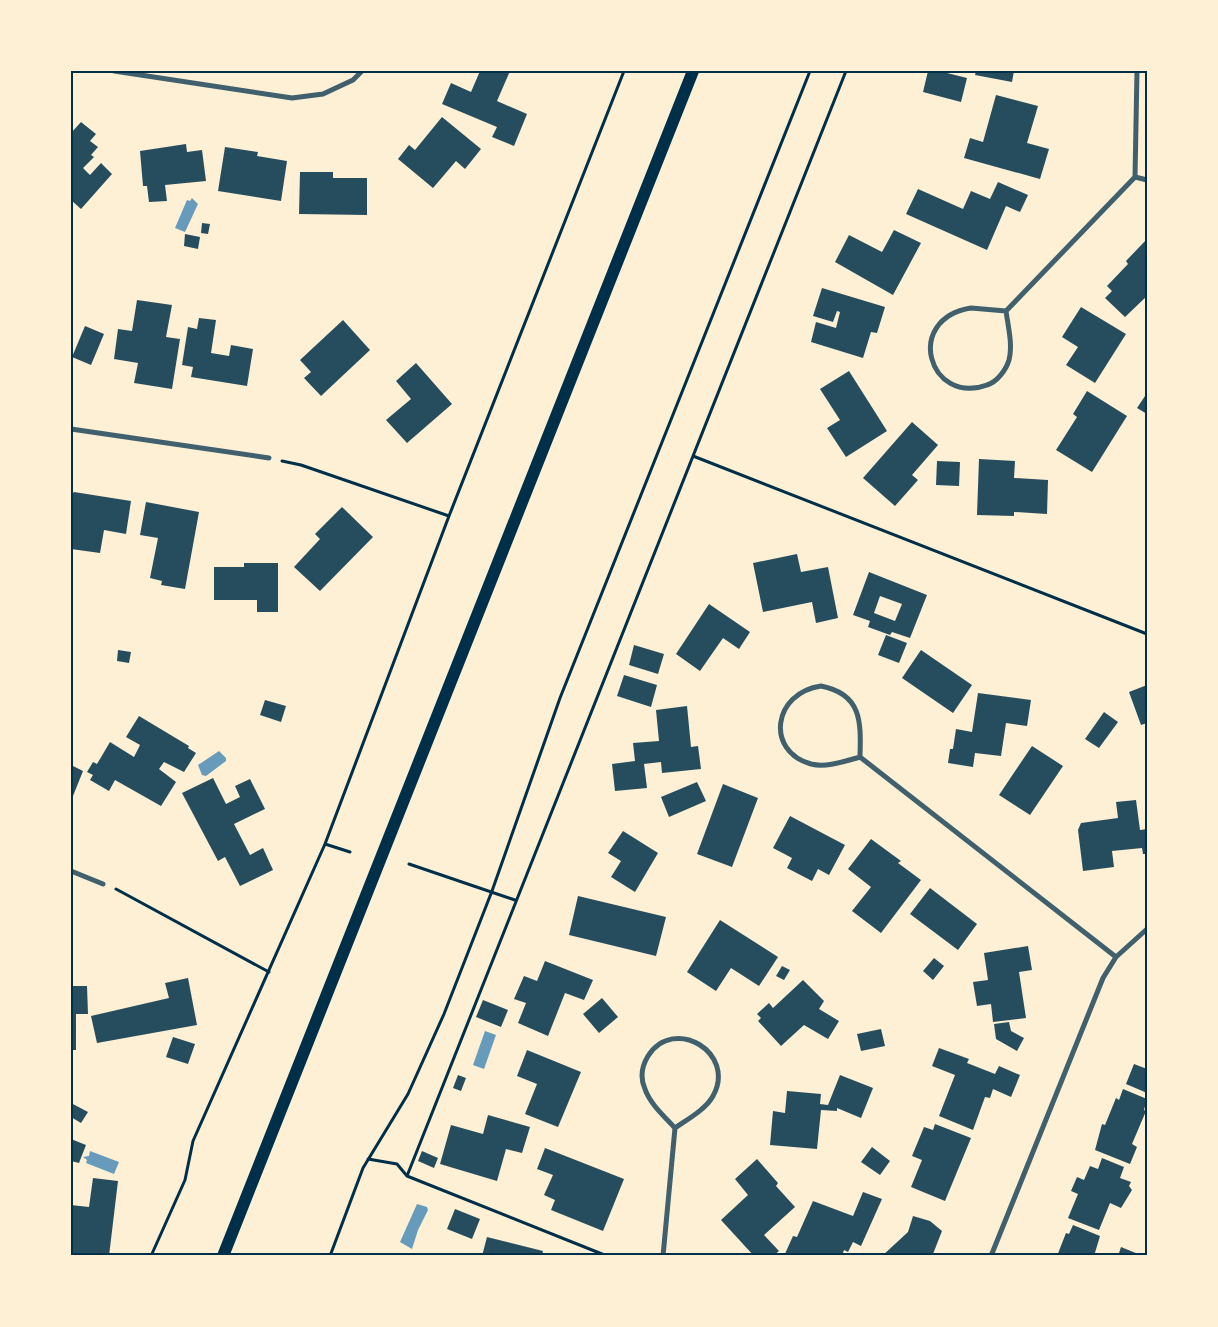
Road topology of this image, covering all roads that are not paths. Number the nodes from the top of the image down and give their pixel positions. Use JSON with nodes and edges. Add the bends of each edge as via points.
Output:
{"nodes":[{"id":1,"x":114,"y":71,"type":"edge"},
{"id":2,"x":362,"y":71,"type":"edge"},
{"id":3,"x":693,"y":71,"type":"edge"},
{"id":4,"x":1137,"y":71,"type":"edge"},
{"id":5,"x":1135,"y":177,"type":"junction"},
{"id":6,"x":1147,"y":180,"type":"edge"},
{"id":7,"x":1006,"y":311,"type":"junction"},
{"id":8,"x":71,"y":429,"type":"edge"},
{"id":9,"x":269,"y":458,"type":"road end"},
{"id":10,"x":860,"y":757,"type":"junction"},
{"id":11,"x":71,"y":871,"type":"edge"},
{"id":12,"x":104,"y":884,"type":"road end"},
{"id":13,"x":1147,"y":929,"type":"edge"},
{"id":14,"x":1116,"y":957,"type":"junction"},
{"id":15,"x":676,"y":1128,"type":"junction"},
{"id":16,"x":223,"y":1256,"type":"edge"},
{"id":17,"x":663,"y":1256,"type":"edge"},
{"id":18,"x":991,"y":1256,"type":"edge"}],
"edges":[{"from":1,"to":2,"type":"street","via":[[292,98],[324,94],[353,80]]},
{"from":3,"to":16,"type":"main road"},
{"from":4,"to":5,"type":"street"},
{"from":5,"to":6,"type":"street"},
{"from":5,"to":7,"type":"street"},
{"from":7,"to":7,"type":"street","via":[[1011,346],[1009,361],[1002,374],[991,384],[977,389],[948,383],[937,372],[931,359],[930,344],[938,324],[956,310]]},
{"from":8,"to":9,"type":"street"},
{"from":10,"to":10,"type":"street","via":[[826,764],[812,764],[798,758],[788,749],[782,735],[785,707],[807,688],[836,689],[848,697],[856,709],[860,723]]},
{"from":10,"to":14,"type":"street"},
{"from":11,"to":12,"type":"street"},
{"from":13,"to":14,"type":"street"},
{"from":14,"to":18,"type":"street","via":[[1094,998]]},
{"from":15,"to":15,"type":"street","via":[[652,1102],[642,1076],[644,1062],[652,1050],[677,1038],[691,1040],[713,1056],[718,1069],[718,1083],[713,1096]]},
{"from":15,"to":17,"type":"street"}]}
